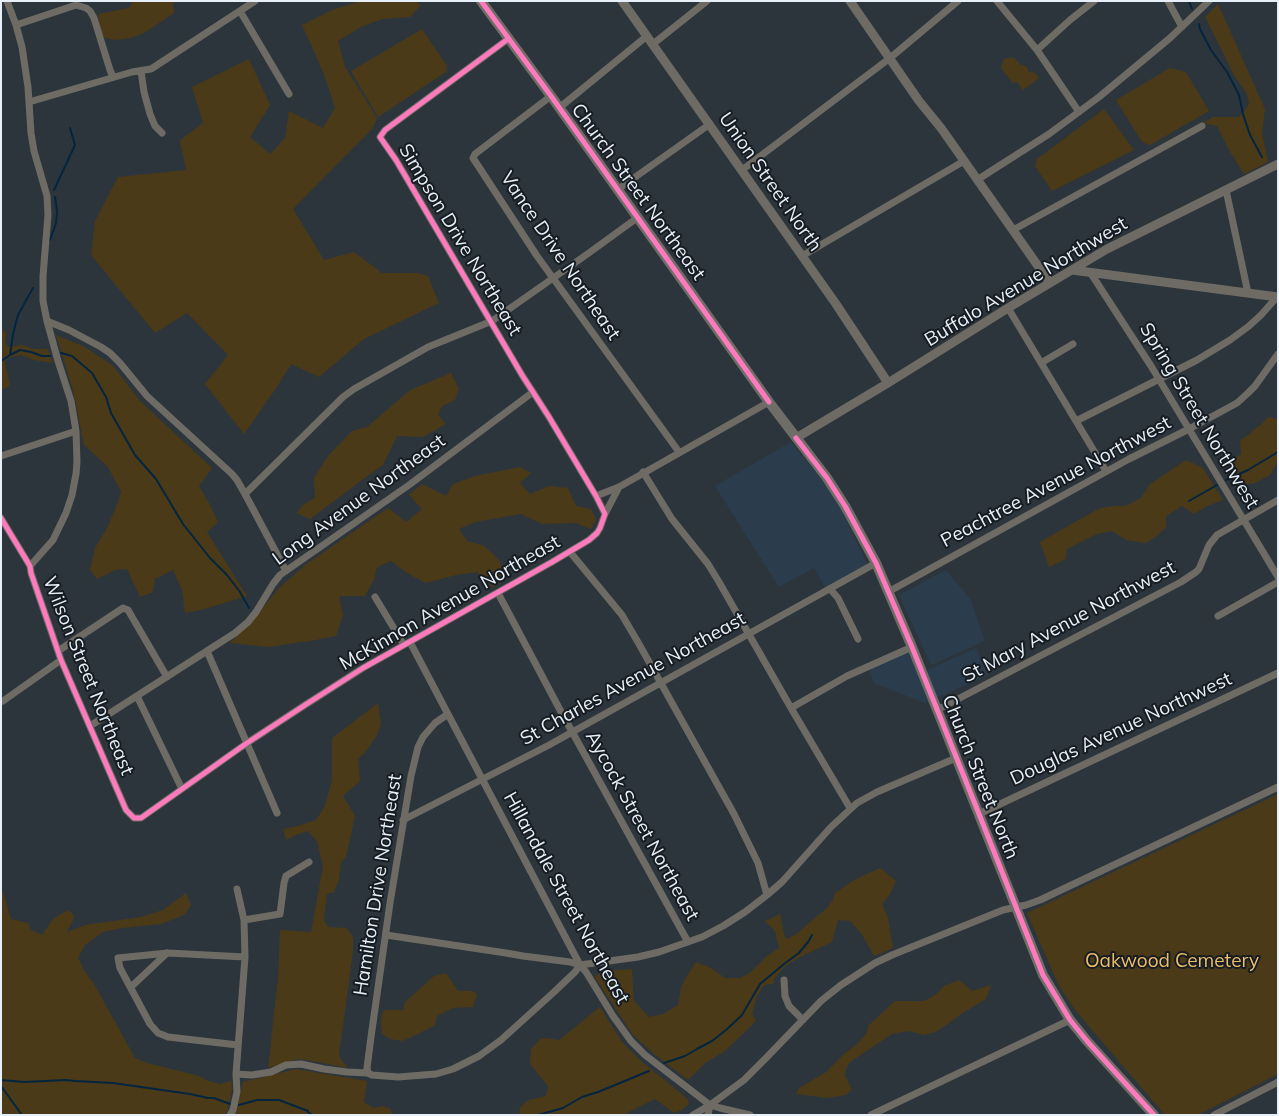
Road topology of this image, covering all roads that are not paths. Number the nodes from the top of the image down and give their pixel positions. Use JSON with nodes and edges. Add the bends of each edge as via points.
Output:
{"nodes":[{"id":1,"x":7,"y":1,"type":"edge"},
{"id":2,"x":255,"y":1,"type":"edge"},
{"id":3,"x":481,"y":1,"type":"edge"},
{"id":4,"x":622,"y":1,"type":"edge"},
{"id":5,"x":708,"y":1,"type":"edge"},
{"id":6,"x":850,"y":1,"type":"edge"},
{"id":7,"x":958,"y":1,"type":"edge"},
{"id":8,"x":997,"y":1,"type":"edge"},
{"id":9,"x":1094,"y":1,"type":"edge"},
{"id":10,"x":1168,"y":1,"type":"edge"},
{"id":11,"x":1209,"y":1,"type":"edge"},
{"id":12,"x":240,"y":11,"type":"junction"},
{"id":13,"x":16,"y":24,"type":"junction"},
{"id":14,"x":1182,"y":26,"type":"junction"},
{"id":15,"x":647,"y":36,"type":"junction"},
{"id":16,"x":508,"y":39,"type":"junction"},
{"id":17,"x":653,"y":44,"type":"junction"},
{"id":18,"x":1037,"y":50,"type":"junction"},
{"id":19,"x":890,"y":58,"type":"junction"},
{"id":20,"x":142,"y":71,"type":"junction"},
{"id":21,"x":114,"y":78,"type":"junction"},
{"id":22,"x":289,"y":94,"type":"dead end"},
{"id":23,"x":551,"y":96,"type":"junction"},
{"id":24,"x":29,"y":102,"type":"junction"},
{"id":25,"x":559,"y":108,"type":"junction"},
{"id":26,"x":1080,"y":112,"type":"junction"},
{"id":27,"x":710,"y":124,"type":"junction"},
{"id":28,"x":1202,"y":126,"type":"dead end"},
{"id":29,"x":162,"y":133,"type":"dead end"},
{"id":30,"x":964,"y":161,"type":"junction"},
{"id":31,"x":1278,"y":164,"type":"edge"},
{"id":32,"x":742,"y":170,"type":"junction"},
{"id":33,"x":977,"y":180,"type":"junction"},
{"id":34,"x":617,"y":190,"type":"junction"},
{"id":35,"x":1226,"y":190,"type":"junction"},
{"id":36,"x":637,"y":218,"type":"junction"},
{"id":37,"x":1012,"y":230,"type":"junction"},
{"id":38,"x":802,"y":256,"type":"junction"},
{"id":39,"x":1072,"y":270,"type":"junction"},
{"id":40,"x":1090,"y":272,"type":"junction"},
{"id":41,"x":553,"y":278,"type":"junction"},
{"id":42,"x":1050,"y":283,"type":"junction"},
{"id":43,"x":1248,"y":293,"type":"junction"},
{"id":44,"x":1278,"y":297,"type":"edge"},
{"id":45,"x":1008,"y":308,"type":"junction"},
{"id":46,"x":492,"y":321,"type":"junction"},
{"id":47,"x":47,"y":322,"type":"junction"},
{"id":48,"x":1073,"y":344,"type":"dead end"},
{"id":49,"x":1278,"y":354,"type":"edge"},
{"id":50,"x":1041,"y":363,"type":"junction"},
{"id":51,"x":1159,"y":379,"type":"junction"},
{"id":52,"x":888,"y":383,"type":"junction"},
{"id":53,"x":533,"y":392,"type":"junction"},
{"id":54,"x":769,"y":402,"type":"junction"},
{"id":55,"x":1076,"y":421,"type":"junction"},
{"id":56,"x":1189,"y":429,"type":"junction"},
{"id":57,"x":76,"y":431,"type":"junction"},
{"id":58,"x":796,"y":438,"type":"junction"},
{"id":59,"x":679,"y":452,"type":"junction"},
{"id":60,"x":1,"y":456,"type":"edge"},
{"id":61,"x":643,"y":472,"type":"junction"},
{"id":62,"x":1106,"y":472,"type":"junction"},
{"id":63,"x":619,"y":487,"type":"junction"},
{"id":64,"x":245,"y":494,"type":"junction"},
{"id":65,"x":596,"y":496,"type":"junction"},
{"id":66,"x":1278,"y":500,"type":"edge"},
{"id":67,"x":605,"y":514,"type":"junction"},
{"id":68,"x":1,"y":518,"type":"edge"},
{"id":69,"x":1244,"y":520,"type":"junction"},
{"id":70,"x":570,"y":552,"type":"junction"},
{"id":71,"x":876,"y":563,"type":"junction"},
{"id":72,"x":30,"y":566,"type":"junction"},
{"id":73,"x":286,"y":571,"type":"junction"},
{"id":74,"x":1278,"y":577,"type":"edge"},
{"id":75,"x":1278,"y":582,"type":"edge"},
{"id":76,"x":830,"y":589,"type":"junction"},
{"id":77,"x":888,"y":592,"type":"junction"},
{"id":78,"x":498,"y":593,"type":"junction"},
{"id":79,"x":375,"y":597,"type":"dead end"},
{"id":80,"x":1218,"y":616,"type":"dead end"},
{"id":81,"x":749,"y":634,"type":"junction"},
{"id":82,"x":858,"y":640,"type":"dead end"},
{"id":83,"x":407,"y":644,"type":"junction"},
{"id":84,"x":912,"y":647,"type":"junction"},
{"id":85,"x":58,"y":650,"type":"junction"},
{"id":86,"x":207,"y":651,"type":"junction"},
{"id":87,"x":61,"y":660,"type":"junction"},
{"id":88,"x":1278,"y":673,"type":"edge"},
{"id":89,"x":167,"y":677,"type":"junction"},
{"id":90,"x":661,"y":683,"type":"junction"},
{"id":91,"x":137,"y":696,"type":"junction"},
{"id":92,"x":3,"y":701,"type":"dead end"},
{"id":93,"x":791,"y":708,"type":"junction"},
{"id":94,"x":937,"y":710,"type":"junction"},
{"id":95,"x":448,"y":714,"type":"junction"},
{"id":96,"x":90,"y":726,"type":"junction"},
{"id":97,"x":572,"y":732,"type":"junction"},
{"id":98,"x":247,"y":743,"type":"junction"},
{"id":99,"x":956,"y":758,"type":"junction"},
{"id":100,"x":482,"y":780,"type":"junction"},
{"id":101,"x":1278,"y":787,"type":"edge"},
{"id":102,"x":182,"y":789,"type":"junction"},
{"id":103,"x":850,"y":808,"type":"junction"},
{"id":104,"x":277,"y":813,"type":"dead end"},
{"id":105,"x":979,"y":814,"type":"junction"},
{"id":106,"x":134,"y":818,"type":"joint"},
{"id":107,"x":404,"y":820,"type":"junction"},
{"id":108,"x":309,"y":862,"type":"dead end"},
{"id":109,"x":237,"y":889,"type":"dead end"},
{"id":110,"x":767,"y":895,"type":"junction"},
{"id":111,"x":1016,"y":908,"type":"junction"},
{"id":112,"x":244,"y":920,"type":"junction"},
{"id":113,"x":386,"y":935,"type":"junction"},
{"id":114,"x":688,"y":942,"type":"junction"},
{"id":115,"x":168,"y":953,"type":"junction"},
{"id":116,"x":245,"y":957,"type":"junction"},
{"id":117,"x":580,"y":965,"type":"junction"},
{"id":118,"x":784,"y":980,"type":"dead end"},
{"id":119,"x":132,"y":988,"type":"junction"},
{"id":120,"x":803,"y":1020,"type":"junction"},
{"id":121,"x":1070,"y":1020,"type":"junction"},
{"id":122,"x":238,"y":1045,"type":"junction"},
{"id":123,"x":368,"y":1073,"type":"junction"},
{"id":124,"x":236,"y":1074,"type":"junction"},
{"id":125,"x":1278,"y":1082,"type":"edge"},
{"id":126,"x":710,"y":1105,"type":"junction"},
{"id":127,"x":230,"y":1115,"type":"edge"},
{"id":128,"x":692,"y":1115,"type":"edge"},
{"id":129,"x":708,"y":1115,"type":"edge"},
{"id":130,"x":750,"y":1115,"type":"edge"},
{"id":131,"x":871,"y":1115,"type":"edge"},
{"id":132,"x":1154,"y":1115,"type":"edge"},
{"id":133,"x":1214,"y":1115,"type":"edge"}],
"edges":[{"from":1,"to":13,"type":"street"},
{"from":2,"to":12,"type":"street"},
{"from":3,"to":16,"type":"main road","name":"Church Street Northeast"},
{"from":4,"to":15,"type":"street","name":"Union Street North"},
{"from":5,"to":17,"type":"street"},
{"from":6,"to":19,"type":"street"},
{"from":7,"to":19,"type":"street"},
{"from":8,"to":18,"type":"street"},
{"from":9,"to":18,"type":"street"},
{"from":10,"to":14,"type":"street"},
{"from":11,"to":14,"type":"street"},
{"from":12,"to":20,"type":"street","via":[[160,65]]},
{"from":12,"to":22,"type":"street"},
{"from":13,"to":21,"type":"street","via":[[70,6],[86,8],[94,18]]},
{"from":13,"to":24,"type":"street"},
{"from":14,"to":26,"type":"street"},
{"from":15,"to":17,"type":"street","name":"Union Street North"},
{"from":15,"to":25,"type":"street"},
{"from":16,"to":23,"type":"main road","name":"Church Street Northeast"},
{"from":16,"to":46,"type":"street","name":"Simpson Drive Northeast","via":[[385,130],[380,138]]},
{"from":17,"to":27,"type":"street","name":"Union Street North"},
{"from":18,"to":26,"type":"street"},
{"from":19,"to":30,"type":"street"},
{"from":19,"to":32,"type":"street"},
{"from":20,"to":21,"type":"street"},
{"from":20,"to":29,"type":"street","via":[[150,114]]},
{"from":21,"to":24,"type":"street"},
{"from":23,"to":25,"type":"main road","name":"Church Street Northeast"},
{"from":23,"to":41,"type":"street","name":"Vance Drive Northeast","via":[[473,158]]},
{"from":24,"to":47,"type":"street","via":[[34,151],[47,196],[42,287]]},
{"from":25,"to":34,"type":"main road","name":"Church Street Northeast"},
{"from":26,"to":33,"type":"street"},
{"from":27,"to":32,"type":"street","name":"Union Street North"},
{"from":27,"to":34,"type":"street"},
{"from":28,"to":37,"type":"street"},
{"from":30,"to":33,"type":"street"},
{"from":30,"to":38,"type":"street"},
{"from":31,"to":35,"type":"street","name":"Buffalo Avenue Northwest"},
{"from":32,"to":38,"type":"street","name":"Union Street North"},
{"from":33,"to":37,"type":"street"},
{"from":34,"to":36,"type":"main road","name":"Church Street Northeast"},
{"from":35,"to":39,"type":"street","name":"Buffalo Avenue Northwest","via":[[1107,249]]},
{"from":35,"to":43,"type":"street"},
{"from":36,"to":41,"type":"street"},
{"from":36,"to":54,"type":"main road","name":"Church Street Northeast"},
{"from":37,"to":42,"type":"street"},
{"from":38,"to":52,"type":"street","name":"Union Street North"},
{"from":39,"to":40,"type":"street"},
{"from":39,"to":42,"type":"street","name":"Buffalo Avenue Northwest"},
{"from":40,"to":43,"type":"street"},
{"from":40,"to":51,"type":"street","name":"Spring Street Northwest"},
{"from":41,"to":46,"type":"street"},
{"from":41,"to":59,"type":"street","name":"Vance Drive Northeast"},
{"from":42,"to":45,"type":"street","name":"Buffalo Avenue Northwest"},
{"from":43,"to":44,"type":"street"},
{"from":44,"to":51,"type":"street","via":[[1262,315],[1230,340]]},
{"from":45,"to":50,"type":"street"},
{"from":45,"to":52,"type":"street","name":"Buffalo Avenue Northwest"},
{"from":46,"to":53,"type":"street","name":"Simpson Drive Northeast"},
{"from":46,"to":64,"type":"street","via":[[428,347],[343,397]]},
{"from":47,"to":57,"type":"street","via":[[71,401]]},
{"from":47,"to":64,"type":"street","via":[[69,330],[110,353],[147,396],[238,480]]},
{"from":48,"to":50,"type":"street"},
{"from":49,"to":56,"type":"street","name":"Peachtree Avenue Northwest","via":[[1255,386],[1237,403]]},
{"from":50,"to":55,"type":"street"},
{"from":51,"to":55,"type":"street"},
{"from":51,"to":56,"type":"street","name":"Spring Street Northwest"},
{"from":52,"to":58,"type":"street","name":"Buffalo Avenue Northwest"},
{"from":53,"to":65,"type":"street","name":"Simpson Drive Northeast"},
{"from":53,"to":73,"type":"street","name":"Long Avenue Northeast","via":[[409,485]]},
{"from":54,"to":58,"type":"main road","name":"Church Street Northeast"},
{"from":54,"to":59,"type":"street"},
{"from":55,"to":62,"type":"street"},
{"from":56,"to":62,"type":"street","name":"Peachtree Avenue Northwest"},
{"from":56,"to":69,"type":"street","name":"Spring Street Northwest"},
{"from":57,"to":60,"type":"street"},
{"from":57,"to":72,"type":"street","via":[[77,462],[72,495],[53,540]]},
{"from":58,"to":71,"type":"main road","name":"Church Street North","via":[[845,506]]},
{"from":59,"to":61,"type":"street"},
{"from":61,"to":63,"type":"street"},
{"from":61,"to":81,"type":"street","via":[[672,519],[708,564]]},
{"from":62,"to":77,"type":"street","name":"Peachtree Avenue Northwest"},
{"from":63,"to":65,"type":"street"},
{"from":63,"to":67,"type":"street","name":"McKinnon Avenue Northeast"},
{"from":64,"to":73,"type":"street"},
{"from":65,"to":67,"type":"street"},
{"from":66,"to":69,"type":"street","name":"St Mary Avenue Northwest"},
{"from":67,"to":70,"type":"street","name":"McKinnon Avenue Northeast","via":[[597,533]]},
{"from":68,"to":72,"type":"street","name":"Wilson Street Northeast"},
{"from":69,"to":74,"type":"street","name":"Spring Street Northwest"},
{"from":69,"to":94,"type":"street","name":"St Mary Avenue Northwest","via":[[1212,540],[1199,569],[1189,577]]},
{"from":70,"to":78,"type":"street","name":"McKinnon Avenue Northeast"},
{"from":70,"to":90,"type":"street","via":[[622,614]]},
{"from":71,"to":76,"type":"street","name":"St Charles Avenue Northeast"},
{"from":71,"to":77,"type":"main road","name":"Church Street North"},
{"from":72,"to":85,"type":"street","name":"Wilson Street Northeast"},
{"from":73,"to":86,"type":"street","name":"Long Avenue Northeast","via":[[273,584],[248,622]]},
{"from":75,"to":80,"type":"street"},
{"from":76,"to":81,"type":"street","name":"St Charles Avenue Northeast"},
{"from":76,"to":82,"type":"street","via":[[838,598]]},
{"from":77,"to":84,"type":"main road","name":"Church Street North"},
{"from":78,"to":83,"type":"street","name":"McKinnon Avenue Northeast"},
{"from":78,"to":97,"type":"street","name":"Aycock Street Northeast"},
{"from":79,"to":83,"type":"street","name":"Hillandale Street Northeast"},
{"from":81,"to":90,"type":"street","name":"St Charles Avenue Northeast"},
{"from":81,"to":93,"type":"street"},
{"from":83,"to":95,"type":"street","name":"Hillandale Street Northeast"},
{"from":83,"to":98,"type":"street","name":"McKinnon Avenue Northeast","via":[[363,668]]},
{"from":84,"to":93,"type":"street","via":[[847,676]]},
{"from":84,"to":94,"type":"main road","name":"Church Street North"},
{"from":85,"to":87,"type":"street","name":"Wilson Street Northeast"},
{"from":85,"to":89,"type":"street","via":[[122,608],[128,610]]},
{"from":86,"to":89,"type":"street","name":"Long Avenue Northeast"},
{"from":86,"to":98,"type":"street"},
{"from":87,"to":92,"type":"street"},
{"from":87,"to":96,"type":"street","name":"Wilson Street Northeast"},
{"from":88,"to":105,"type":"street","name":"Douglas Avenue Northwest"},
{"from":89,"to":91,"type":"street","name":"Long Avenue Northeast"},
{"from":90,"to":97,"type":"street","name":"St Charles Avenue Northeast"},
{"from":90,"to":110,"type":"street","via":[[734,814],[758,863]]},
{"from":91,"to":96,"type":"street","name":"Long Avenue Northeast"},
{"from":91,"to":102,"type":"street"},
{"from":93,"to":103,"type":"street"},
{"from":94,"to":99,"type":"main road","name":"Church Street North"},
{"from":95,"to":100,"type":"street","name":"Hillandale Street Northeast"},
{"from":95,"to":107,"type":"street","name":"Hamilton Drive Northeast","via":[[422,737]]},
{"from":96,"to":106,"type":"street","name":"Wilson Street Northeast","via":[[126,810]]},
{"from":97,"to":100,"type":"street","name":"St Charles Avenue Northeast"},
{"from":97,"to":114,"type":"street","name":"Aycock Street Northeast"},
{"from":98,"to":102,"type":"street","name":"McKinnon Avenue Northeast"},
{"from":98,"to":104,"type":"street"},
{"from":99,"to":103,"type":"street","via":[[877,792]]},
{"from":99,"to":105,"type":"main road","name":"Church Street North"},
{"from":100,"to":107,"type":"street","name":"St Charles Avenue Northeast"},
{"from":100,"to":117,"type":"street","name":"Hillandale Street Northeast"},
{"from":101,"to":111,"type":"street","via":[[1053,894]]},
{"from":102,"to":106,"type":"street","name":"McKinnon Avenue Northeast","via":[[141,818]]},
{"from":103,"to":110,"type":"street"},
{"from":105,"to":111,"type":"main road","name":"Church Street North"},
{"from":107,"to":113,"type":"street","name":"Hamilton Drive Northeast"},
{"from":108,"to":112,"type":"street","via":[[286,876],[280,914]]},
{"from":109,"to":112,"type":"street"},
{"from":110,"to":114,"type":"street","via":[[723,926]]},
{"from":111,"to":120,"type":"street","via":[[1003,910],[875,963],[841,985]]},
{"from":111,"to":121,"type":"main road","name":"Church Street North","via":[[1043,975]]},
{"from":112,"to":116,"type":"street"},
{"from":113,"to":117,"type":"street"},
{"from":113,"to":123,"type":"street","name":"Hamilton Drive Northeast"},
{"from":114,"to":117,"type":"street","via":[[658,952]]},
{"from":115,"to":116,"type":"street"},
{"from":115,"to":119,"type":"street"},
{"from":115,"to":119,"type":"street","via":[[118,958]]},
{"from":116,"to":122,"type":"street"},
{"from":117,"to":123,"type":"street","via":[[502,1040],[461,1066],[420,1076],[385,1077]]},
{"from":117,"to":126,"type":"street","name":"Hillandale Street Northeast","via":[[631,1041]]},
{"from":118,"to":120,"type":"street","via":[[789,1006]]},
{"from":119,"to":122,"type":"street","via":[[158,1033]]},
{"from":120,"to":126,"type":"street","via":[[744,1080]]},
{"from":121,"to":131,"type":"street"},
{"from":121,"to":132,"type":"main road","name":"Church Street North","via":[[1086,1042]]},
{"from":122,"to":124,"type":"street"},
{"from":123,"to":124,"type":"street","via":[[301,1064],[252,1075]]},
{"from":124,"to":127,"type":"street","via":[[237,1092]]},
{"from":125,"to":133,"type":"street"},
{"from":126,"to":128,"type":"street"},
{"from":126,"to":129,"type":"street"},
{"from":126,"to":130,"type":"street","name":"Hillandale Street Northeast"}]}
